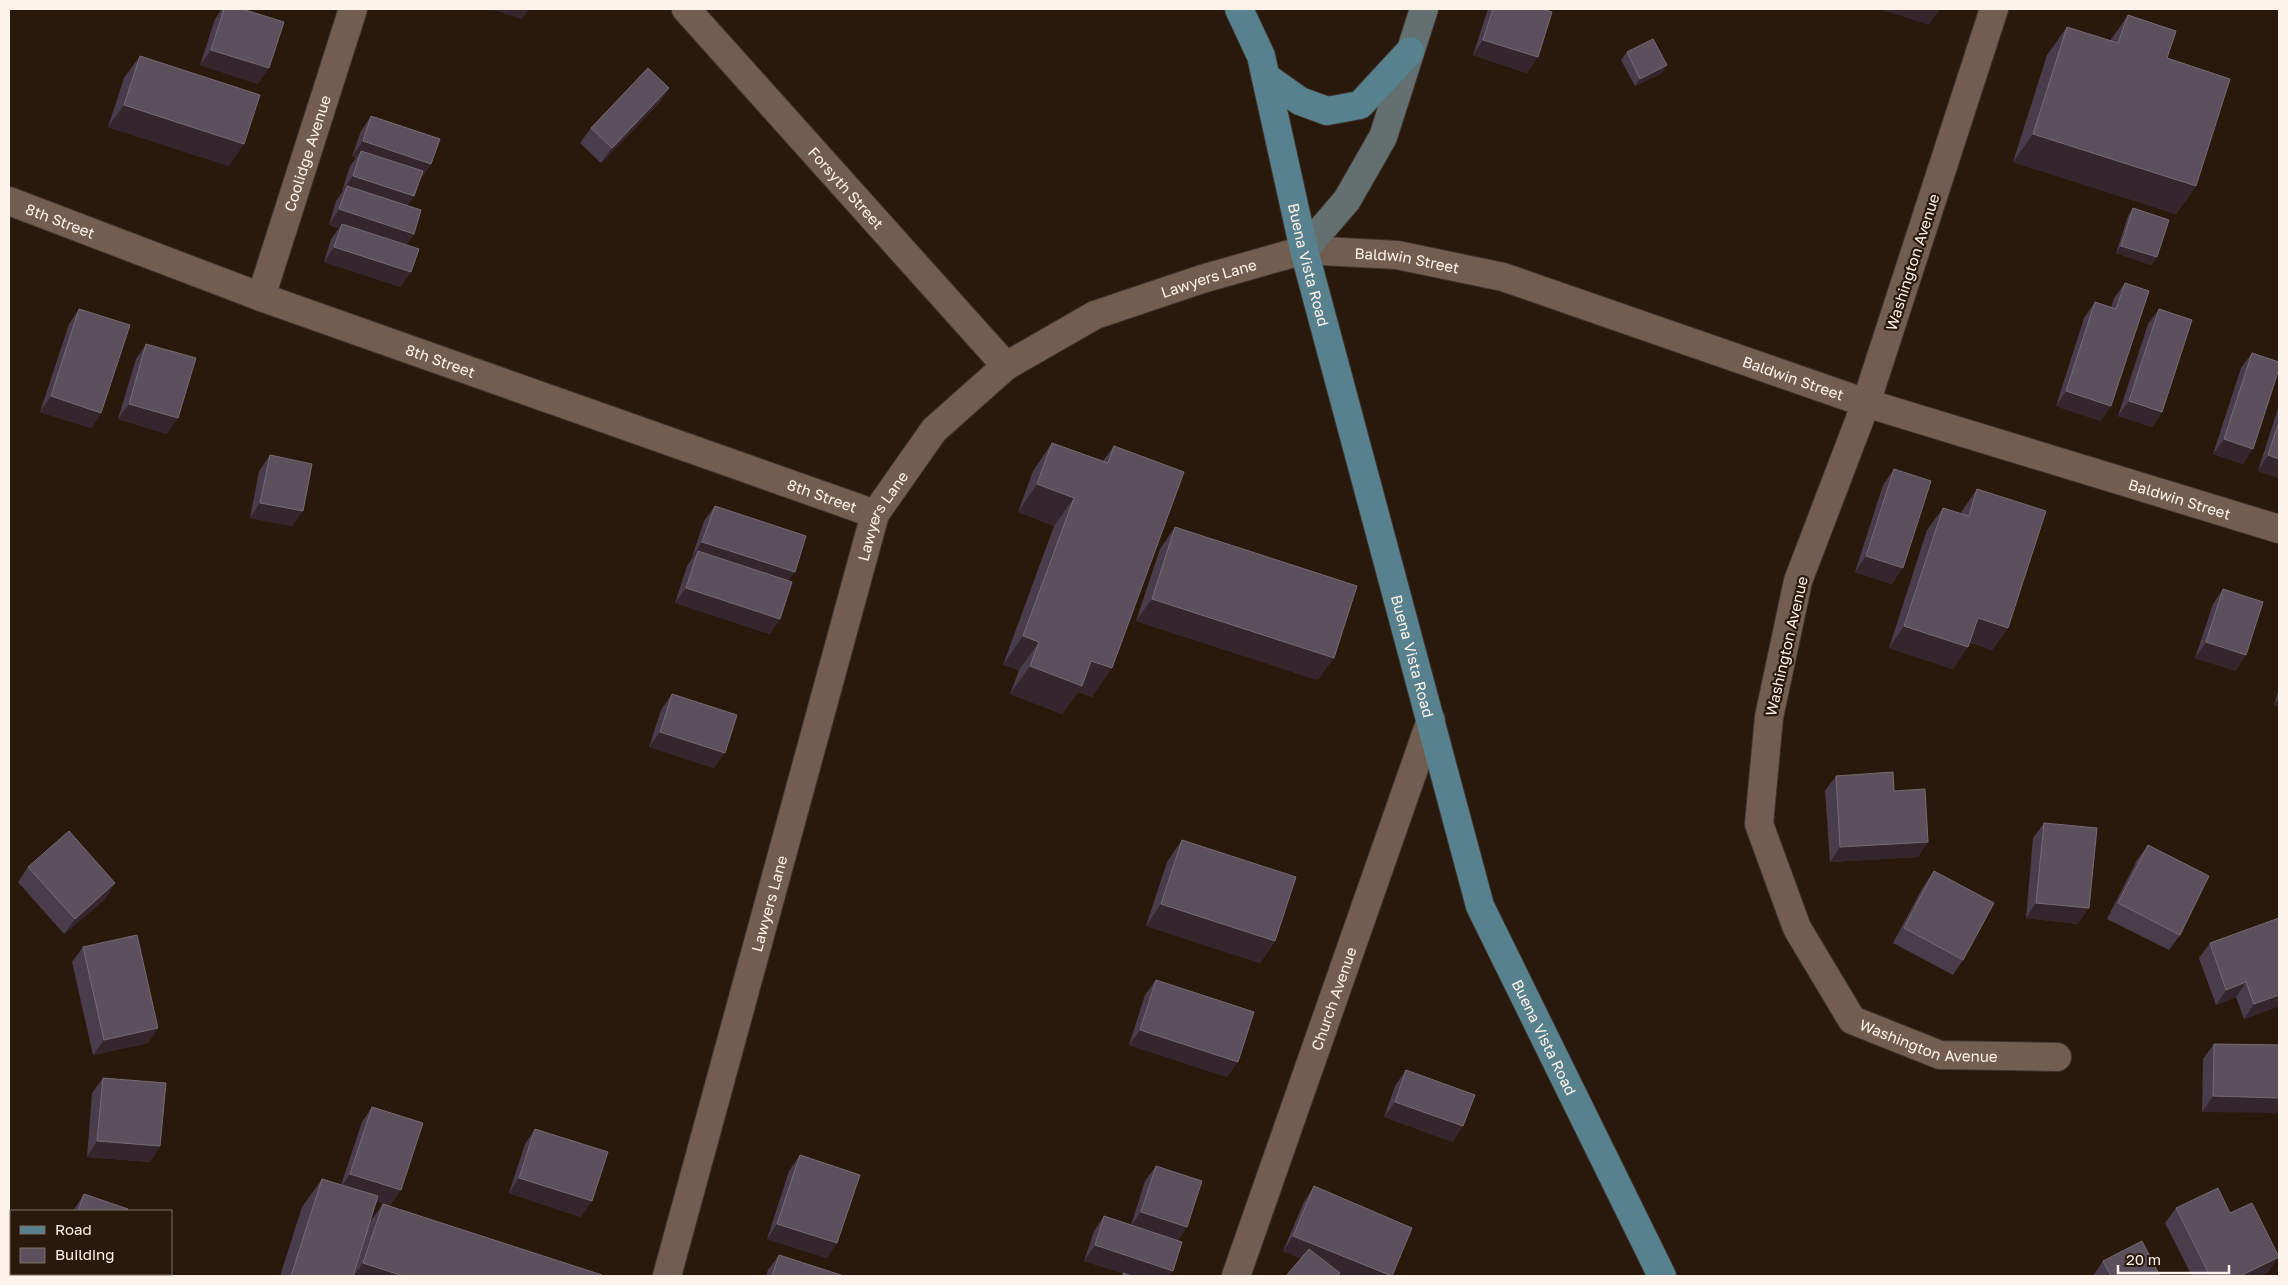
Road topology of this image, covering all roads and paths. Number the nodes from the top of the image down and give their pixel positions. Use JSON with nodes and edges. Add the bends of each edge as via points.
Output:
{"nodes":[{"id":1,"x":353,"y":9,"type":"edge"},
{"id":2,"x":686,"y":9,"type":"edge"},
{"id":3,"x":1239,"y":9,"type":"edge"},
{"id":4,"x":1424,"y":9,"type":"edge"},
{"id":5,"x":1994,"y":9,"type":"edge"},
{"id":6,"x":1410,"y":51,"type":"junction"},
{"id":7,"x":1266,"y":78,"type":"junction"},
{"id":8,"x":9,"y":201,"type":"edge"},
{"id":9,"x":1304,"y":250,"type":"junction"},
{"id":10,"x":261,"y":297,"type":"junction"},
{"id":11,"x":1006,"y":366,"type":"junction"},
{"id":12,"x":1866,"y":403,"type":"junction"},
{"id":13,"x":875,"y":514,"type":"junction"},
{"id":14,"x":2279,"y":529,"type":"edge"},
{"id":15,"x":1431,"y":720,"type":"junction"},
{"id":16,"x":2057,"y":1057,"type":"dead end"},
{"id":17,"x":666,"y":1276,"type":"edge"},
{"id":18,"x":1236,"y":1276,"type":"edge"},
{"id":19,"x":1662,"y":1276,"type":"edge"}],
"edges":[{"from":1,"to":10,"type":"street","name":"Coolidge Avenue"},
{"from":2,"to":11,"type":"street","name":"Forsyth Street"},
{"from":3,"to":7,"type":"main road","name":"Buena Vista Road","via":[[1261,56]]},
{"from":4,"to":6,"type":"street"},
{"from":5,"to":12,"type":"street","name":"Washington Avenue"},
{"from":6,"to":7,"type":"main road","via":[[1360,105],[1327,111],[1300,101]]},
{"from":6,"to":9,"type":"street","via":[[1383,137],[1347,200]]},
{"from":7,"to":9,"type":"main road","name":"Buena Vista Road"},
{"from":8,"to":10,"type":"street","name":"8th Street"},
{"from":9,"to":11,"type":"street","name":"Lawyers Lane","via":[[1202,279],[1095,315]]},
{"from":9,"to":12,"type":"street","name":"Baldwin Street","via":[[1397,255],[1503,277]]},
{"from":9,"to":15,"type":"main road","name":"Buena Vista Road"},
{"from":10,"to":13,"type":"street","name":"8th Street"},
{"from":11,"to":13,"type":"street","name":"Lawyers Lane","via":[[934,430]]},
{"from":12,"to":14,"type":"street","name":"Baldwin Street"},
{"from":12,"to":16,"type":"street","name":"Washington Avenue","via":[[1798,581],[1769,717],[1759,824],[1797,928],[1852,1020],[1940,1056]]},
{"from":13,"to":17,"type":"street","name":"Lawyers Lane"},
{"from":15,"to":18,"type":"street","name":"Church Avenue"},
{"from":15,"to":19,"type":"main road","name":"Buena Vista Road","via":[[1480,906]]}]}
